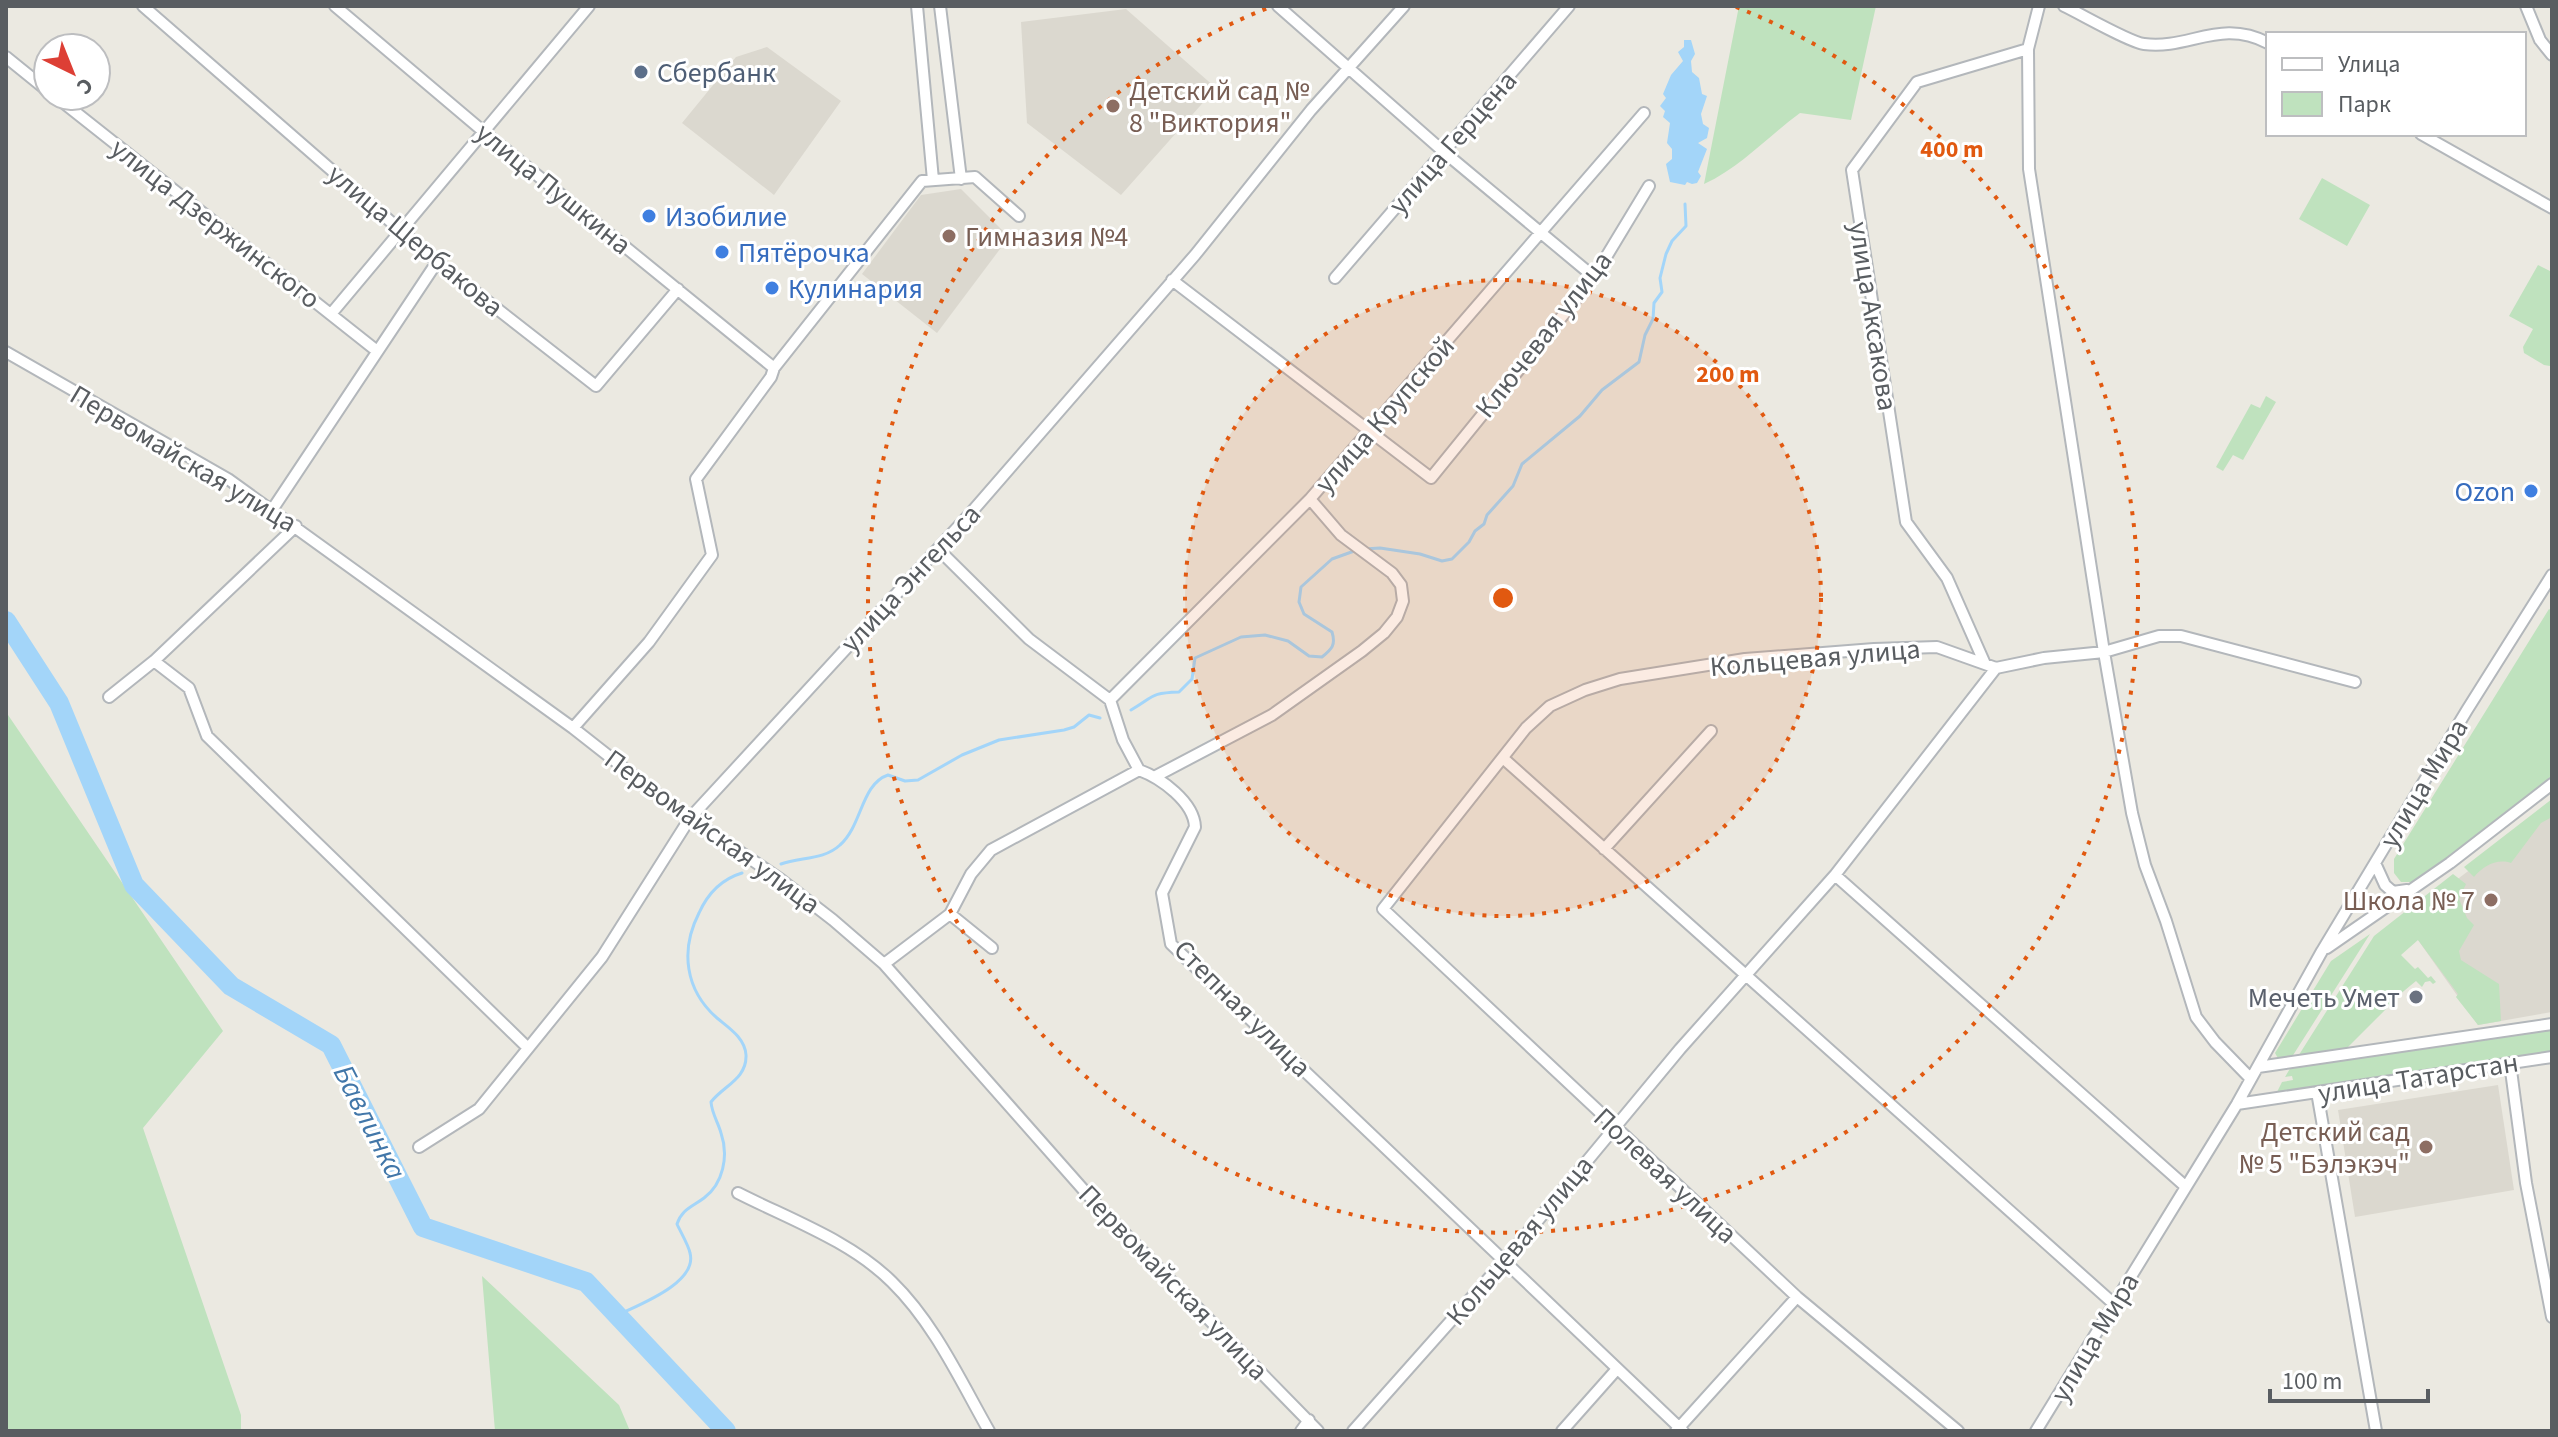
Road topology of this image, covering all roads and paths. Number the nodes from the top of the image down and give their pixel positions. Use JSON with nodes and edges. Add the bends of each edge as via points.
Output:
{"nodes":[{"id":1,"x":143,"y":6,"type":"edge"},
{"id":2,"x":335,"y":6,"type":"edge"},
{"id":3,"x":589,"y":6,"type":"edge"},
{"id":4,"x":917,"y":6,"type":"edge"},
{"id":5,"x":940,"y":6,"type":"edge"},
{"id":6,"x":1278,"y":6,"type":"edge"},
{"id":7,"x":1404,"y":6,"type":"edge"},
{"id":8,"x":1569,"y":6,"type":"edge"},
{"id":9,"x":2039,"y":6,"type":"edge"},
{"id":10,"x":2064,"y":6,"type":"edge"},
{"id":11,"x":2526,"y":6,"type":"edge"},
{"id":12,"x":2266,"y":42,"type":"edge"},
{"id":13,"x":2028,"y":49,"type":"junction"},
{"id":14,"x":2552,"y":55,"type":"edge"},
{"id":15,"x":6,"y":57,"type":"edge"},
{"id":16,"x":1350,"y":68,"type":"junction"},
{"id":17,"x":32,"y":78,"type":"edge"},
{"id":18,"x":75,"y":112,"type":"edge"},
{"id":19,"x":1644,"y":113,"type":"dead end"},
{"id":20,"x":484,"y":132,"type":"junction"},
{"id":21,"x":2425,"y":136,"type":"edge"},
{"id":22,"x":1444,"y":152,"type":"junction"},
{"id":23,"x":961,"y":179,"type":"junction"},
{"id":24,"x":933,"y":180,"type":"junction"},
{"id":25,"x":1649,"y":186,"type":"dead end"},
{"id":26,"x":2552,"y":208,"type":"edge"},
{"id":27,"x":1019,"y":216,"type":"dead end"},
{"id":28,"x":402,"y":231,"type":"junction"},
{"id":29,"x":1542,"y":233,"type":"junction"},
{"id":30,"x":437,"y":262,"type":"junction"},
{"id":31,"x":1594,"y":277,"type":"junction"},
{"id":32,"x":1335,"y":278,"type":"dead end"},
{"id":33,"x":1172,"y":280,"type":"junction"},
{"id":34,"x":678,"y":289,"type":"junction"},
{"id":35,"x":331,"y":314,"type":"junction"},
{"id":36,"x":377,"y":351,"type":"junction"},
{"id":37,"x":6,"y":352,"type":"edge"},
{"id":38,"x":774,"y":368,"type":"junction"},
{"id":39,"x":1369,"y":431,"type":"junction"},
{"id":40,"x":1310,"y":499,"type":"junction"},
{"id":41,"x":272,"y":510,"type":"junction"},
{"id":42,"x":296,"y":526,"type":"junction"},
{"id":43,"x":938,"y":549,"type":"junction"},
{"id":44,"x":2552,"y":575,"type":"edge"},
{"id":45,"x":2104,"y":652,"type":"junction"},
{"id":46,"x":154,"y":661,"type":"junction"},
{"id":47,"x":1991,"y":666,"type":"junction"},
{"id":48,"x":2355,"y":682,"type":"dead end"},
{"id":49,"x":109,"y":697,"type":"dead end"},
{"id":50,"x":1110,"y":700,"type":"junction"},
{"id":51,"x":573,"y":728,"type":"junction"},
{"id":52,"x":1711,"y":731,"type":"dead end"},
{"id":53,"x":1504,"y":759,"type":"junction"},
{"id":54,"x":1139,"y":770,"type":"junction"},
{"id":55,"x":1156,"y":776,"type":"junction"},
{"id":56,"x":2552,"y":784,"type":"edge"},
{"id":57,"x":690,"y":818,"type":"junction"},
{"id":58,"x":1604,"y":849,"type":"junction"},
{"id":59,"x":2375,"y":863,"type":"junction"},
{"id":60,"x":1835,"y":875,"type":"junction"},
{"id":61,"x":2413,"y":889,"type":"junction"},
{"id":62,"x":1383,"y":909,"type":"joint"},
{"id":63,"x":950,"y":914,"type":"junction"},
{"id":64,"x":992,"y":948,"type":"dead end"},
{"id":65,"x":2322,"y":951,"type":"junction"},
{"id":66,"x":884,"y":964,"type":"junction"},
{"id":67,"x":1748,"y":976,"type":"junction"},
{"id":68,"x":2552,"y":1024,"type":"edge"},
{"id":69,"x":528,"y":1048,"type":"junction"},
{"id":70,"x":2552,"y":1057,"type":"edge"},
{"id":71,"x":2510,"y":1063,"type":"junction"},
{"id":72,"x":2258,"y":1067,"type":"junction"},
{"id":73,"x":2251,"y":1079,"type":"junction"},
{"id":74,"x":2317,"y":1092,"type":"junction"},
{"id":75,"x":2237,"y":1104,"type":"junction"},
{"id":76,"x":1614,"y":1127,"type":"junction"},
{"id":77,"x":419,"y":1147,"type":"dead end"},
{"id":78,"x":2185,"y":1186,"type":"junction"},
{"id":79,"x":738,"y":1193,"type":"dead end"},
{"id":80,"x":1505,"y":1260,"type":"junction"},
{"id":81,"x":1797,"y":1297,"type":"junction"},
{"id":82,"x":2114,"y":1304,"type":"junction"},
{"id":83,"x":2552,"y":1317,"type":"edge"},
{"id":84,"x":1617,"y":1369,"type":"junction"},
{"id":85,"x":1309,"y":1420,"type":"junction"},
{"id":86,"x":1679,"y":1430,"type":"edge"},
{"id":87,"x":989,"y":1431,"type":"edge"},
{"id":88,"x":1301,"y":1431,"type":"edge"},
{"id":89,"x":1318,"y":1431,"type":"edge"},
{"id":90,"x":1353,"y":1431,"type":"edge"},
{"id":91,"x":1562,"y":1431,"type":"edge"},
{"id":92,"x":1958,"y":1431,"type":"edge"},
{"id":93,"x":2036,"y":1431,"type":"edge"},
{"id":94,"x":2376,"y":1431,"type":"edge"}],
"edges":[{"from":1,"to":28,"type":"street","name":"улица Щербакова"},
{"from":2,"to":20,"type":"street","name":"улица Пушкина"},
{"from":3,"to":20,"type":"street"},
{"from":4,"to":24,"type":"street"},
{"from":5,"to":23,"type":"street"},
{"from":6,"to":16,"type":"street"},
{"from":7,"to":16,"type":"street","name":"улица Энгельса"},
{"from":8,"to":22,"type":"street","name":"улица Герцена"},
{"from":9,"to":13,"type":"street"},
{"from":10,"to":12,"type":"street","via":[[2143,44],[2211,33],[2252,35]]},
{"from":11,"to":14,"type":"street"},
{"from":13,"to":45,"type":"street","via":[[2029,169]]},
{"from":13,"to":47,"type":"street","name":"улица Аксакова","via":[[1917,82],[1852,170],[1906,522],[1947,578]]},
{"from":15,"to":17,"type":"street"},
{"from":16,"to":22,"type":"street"},
{"from":16,"to":33,"type":"street","name":"улица Энгельса"},
{"from":18,"to":35,"type":"street","name":"улица Дзержинского"},
{"from":19,"to":29,"type":"street","name":"улица Крупской"},
{"from":20,"to":28,"type":"street"},
{"from":20,"to":34,"type":"street","name":"улица Пушкина"},
{"from":21,"to":26,"type":"street"},
{"from":22,"to":29,"type":"street"},
{"from":22,"to":32,"type":"street","name":"улица Герцена"},
{"from":23,"to":24,"type":"street"},
{"from":23,"to":27,"type":"street","via":[[975,177]]},
{"from":24,"to":38,"type":"street","via":[[922,181]]},
{"from":25,"to":31,"type":"street","name":"Ключевая улица"},
{"from":28,"to":30,"type":"street","name":"улица Щербакова"},
{"from":28,"to":35,"type":"street"},
{"from":29,"to":31,"type":"street"},
{"from":29,"to":39,"type":"street","name":"улица Крупской"},
{"from":30,"to":34,"type":"street","name":"улица Щербакова","via":[[596,386]]},
{"from":30,"to":36,"type":"street"},
{"from":31,"to":39,"type":"street","name":"Ключевая улица","via":[[1431,478]]},
{"from":33,"to":39,"type":"street"},
{"from":33,"to":43,"type":"street","name":"улица Энгельса"},
{"from":34,"to":38,"type":"street","name":"улица Пушкина"},
{"from":35,"to":36,"type":"street","name":"улица Дзержинского"},
{"from":36,"to":41,"type":"street"},
{"from":37,"to":41,"type":"street","name":"Первомайская улица","via":[[228,479]]},
{"from":38,"to":51,"type":"street","via":[[696,479],[712,555],[649,642]]},
{"from":39,"to":40,"type":"street","name":"улица Крупской"},
{"from":40,"to":50,"type":"street","name":"улица Крупской"},
{"from":40,"to":55,"type":"street","via":[[1341,535],[1401,585],[1397,617],[1362,651],[1272,715]]},
{"from":41,"to":42,"type":"street","name":"Первомайская улица"},
{"from":42,"to":46,"type":"street"},
{"from":42,"to":51,"type":"street","name":"Первомайская улица"},
{"from":43,"to":50,"type":"street","via":[[1029,639]]},
{"from":43,"to":57,"type":"street","name":"улица Энгельса"},
{"from":44,"to":59,"type":"street","name":"улица Мира"},
{"from":45,"to":47,"type":"street"},
{"from":45,"to":48,"type":"street","via":[[2159,636],[2181,636]]},
{"from":45,"to":73,"type":"street","via":[[2145,865],[2196,1017]]},
{"from":46,"to":49,"type":"street"},
{"from":46,"to":69,"type":"street","via":[[189,688],[207,736]]},
{"from":47,"to":53,"type":"street","name":"Кольцевая улица","via":[[1937,647],[1874,649],[1745,659],[1620,679],[1550,706]]},
{"from":47,"to":60,"type":"street","name":"Кольцевая улица"},
{"from":50,"to":54,"type":"street"},
{"from":51,"to":57,"type":"street","name":"Первомайская улица"},
{"from":52,"to":58,"type":"street"},
{"from":53,"to":58,"type":"street"},
{"from":53,"to":62,"type":"street","name":"Кольцевая улица"},
{"from":54,"to":55,"type":"street","name":"Степная улица"},
{"from":54,"to":63,"type":"street","via":[[991,850]]},
{"from":55,"to":80,"type":"street","name":"Степная улица","via":[[1184,803],[1195,827],[1162,893],[1171,944]]},
{"from":56,"to":61,"type":"street"},
{"from":57,"to":66,"type":"street","name":"Первомайская улица","via":[[801,896]]},
{"from":57,"to":69,"type":"street","name":"улица Энгельса","via":[[602,957]]},
{"from":58,"to":67,"type":"street"},
{"from":59,"to":61,"type":"street","via":[[2393,892]]},
{"from":59,"to":65,"type":"street","name":"улица Мира"},
{"from":60,"to":67,"type":"street","name":"Кольцевая улица"},
{"from":60,"to":78,"type":"street"},
{"from":61,"to":65,"type":"street"},
{"from":62,"to":76,"type":"street","name":"Полевая улица"},
{"from":63,"to":64,"type":"street"},
{"from":63,"to":66,"type":"street"},
{"from":65,"to":72,"type":"street","name":"улица Мира"},
{"from":66,"to":85,"type":"street","name":"Первомайская улица","via":[[1096,1204]]},
{"from":67,"to":76,"type":"street","name":"Кольцевая улица"},
{"from":67,"to":82,"type":"street"},
{"from":68,"to":72,"type":"street","name":"улица Татарстан"},
{"from":69,"to":77,"type":"street","name":"улица Энгельса","via":[[479,1109]]},
{"from":70,"to":71,"type":"street","name":"улица Татарстан"},
{"from":71,"to":74,"type":"street","name":"улица Татарстан"},
{"from":71,"to":83,"type":"street"},
{"from":72,"to":73,"type":"street","name":"улица Мира"},
{"from":73,"to":75,"type":"street","name":"улица Мира"},
{"from":74,"to":75,"type":"street","name":"улица Татарстан"},
{"from":74,"to":94,"type":"street"},
{"from":75,"to":78,"type":"street","name":"улица Мира"},
{"from":76,"to":80,"type":"street","name":"Кольцевая улица"},
{"from":76,"to":81,"type":"street","name":"Полевая улица"},
{"from":78,"to":82,"type":"street","name":"улица Мира"},
{"from":79,"to":87,"type":"street","via":[[842,1245],[892,1281],[936,1338]]},
{"from":80,"to":84,"type":"street","name":"Степная улица"},
{"from":80,"to":90,"type":"street","name":"Кольцевая улица"},
{"from":81,"to":86,"type":"street"},
{"from":81,"to":92,"type":"street","name":"Полевая улица"},
{"from":82,"to":93,"type":"street","name":"улица Мира"},
{"from":84,"to":86,"type":"street","name":"Степная улица"},
{"from":84,"to":91,"type":"street"},
{"from":85,"to":88,"type":"street"},
{"from":85,"to":89,"type":"street","name":"Первомайская улица"}]}
